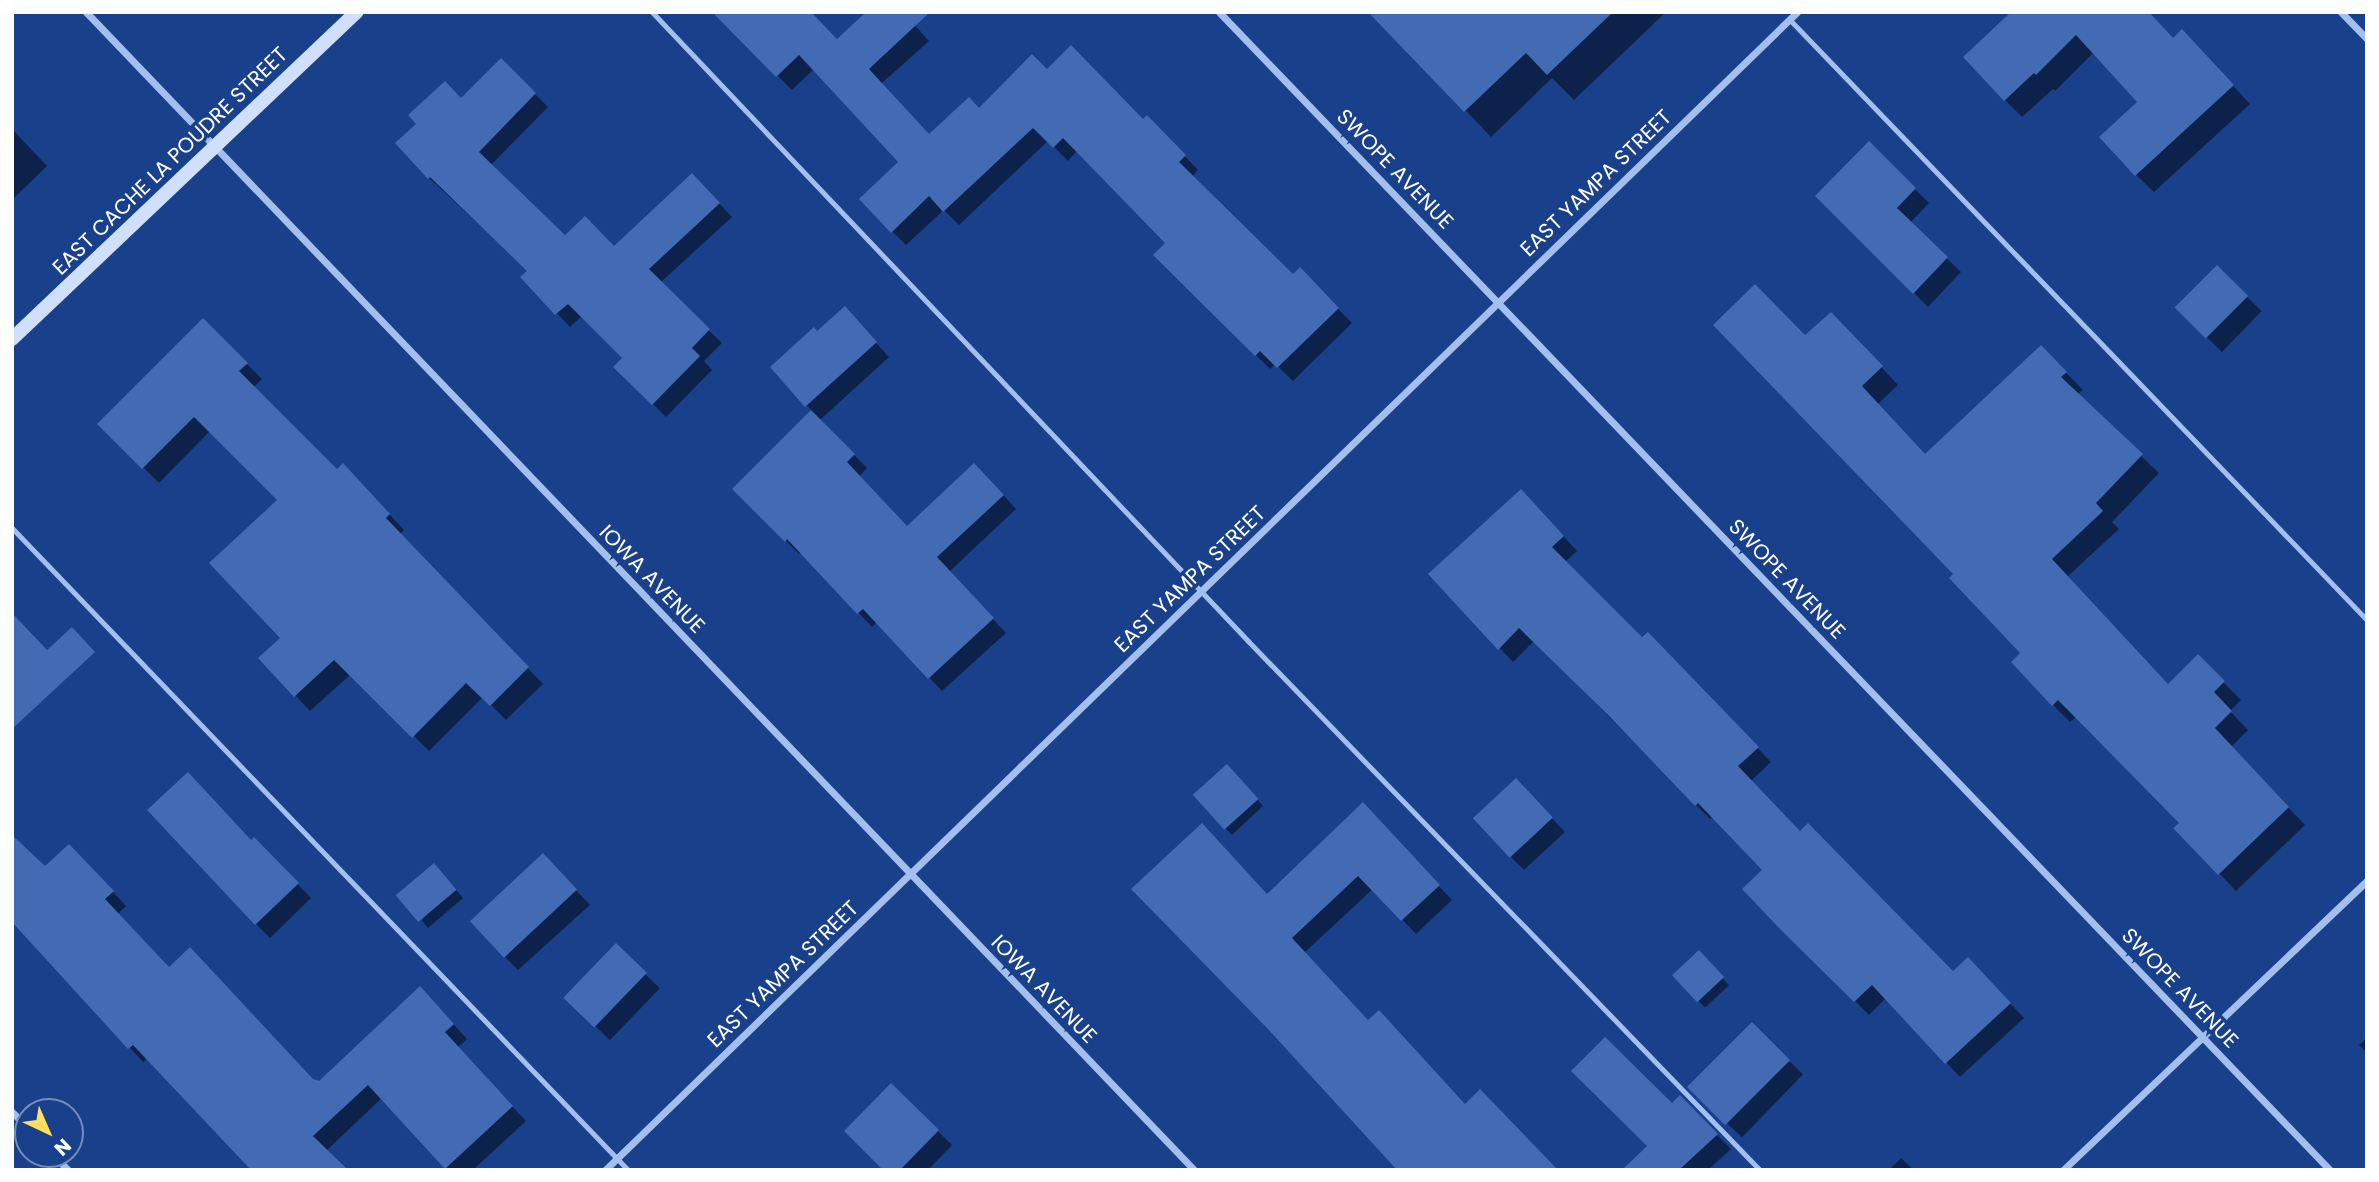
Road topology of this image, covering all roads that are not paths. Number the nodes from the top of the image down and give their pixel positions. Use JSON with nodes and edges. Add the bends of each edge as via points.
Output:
{"nodes":[{"id":1,"x":86,"y":12,"type":"edge"},
{"id":2,"x":356,"y":12,"type":"edge"},
{"id":3,"x":652,"y":12,"type":"edge"},
{"id":4,"x":1219,"y":12,"type":"edge"},
{"id":5,"x":1797,"y":12,"type":"edge"},
{"id":6,"x":2341,"y":12,"type":"edge"},
{"id":7,"x":1790,"y":20,"type":"junction"},
{"id":8,"x":2367,"y":39,"type":"edge"},
{"id":9,"x":215,"y":147,"type":"junction"},
{"id":10,"x":1499,"y":303,"type":"junction"},
{"id":11,"x":12,"y":339,"type":"edge"},
{"id":12,"x":12,"y":528,"type":"edge"},
{"id":13,"x":1202,"y":592,"type":"junction"},
{"id":14,"x":2367,"y":620,"type":"edge"},
{"id":15,"x":912,"y":875,"type":"junction"},
{"id":16,"x":2367,"y":880,"type":"edge"},
{"id":17,"x":2202,"y":1036,"type":"junction"},
{"id":18,"x":617,"y":1158,"type":"junction"},
{"id":19,"x":605,"y":1170,"type":"edge"},
{"id":20,"x":628,"y":1170,"type":"edge"},
{"id":21,"x":1194,"y":1170,"type":"edge"},
{"id":22,"x":1760,"y":1170,"type":"edge"},
{"id":23,"x":2063,"y":1170,"type":"edge"},
{"id":24,"x":2330,"y":1170,"type":"edge"}],
"edges":[{"from":1,"to":9,"type":"street","name":"IOWA AVENUE"},
{"from":2,"to":9,"type":"street","name":"EAST CACHE LA POUDRE STREET"},
{"from":3,"to":13,"type":"lane"},
{"from":4,"to":10,"type":"street","name":"SWOPE AVENUE"},
{"from":5,"to":7,"type":"street","name":"EAST YAMPA STREET"},
{"from":6,"to":8,"type":"street"},
{"from":7,"to":10,"type":"street","name":"EAST YAMPA STREET"},
{"from":7,"to":14,"type":"lane"},
{"from":9,"to":11,"type":"street","name":"EAST CACHE LA POUDRE STREET"},
{"from":9,"to":15,"type":"street","name":"IOWA AVENUE"},
{"from":10,"to":13,"type":"street","name":"EAST YAMPA STREET"},
{"from":10,"to":17,"type":"street","name":"SWOPE AVENUE"},
{"from":12,"to":18,"type":"lane"},
{"from":13,"to":15,"type":"street","name":"EAST YAMPA STREET"},
{"from":13,"to":22,"type":"lane"},
{"from":15,"to":18,"type":"street","name":"EAST YAMPA STREET"},
{"from":15,"to":21,"type":"street","name":"IOWA AVENUE"},
{"from":16,"to":17,"type":"street"},
{"from":17,"to":23,"type":"street"},
{"from":17,"to":24,"type":"street","name":"SWOPE AVENUE"},
{"from":18,"to":19,"type":"street","name":"EAST YAMPA STREET"},
{"from":18,"to":20,"type":"lane"}]}
